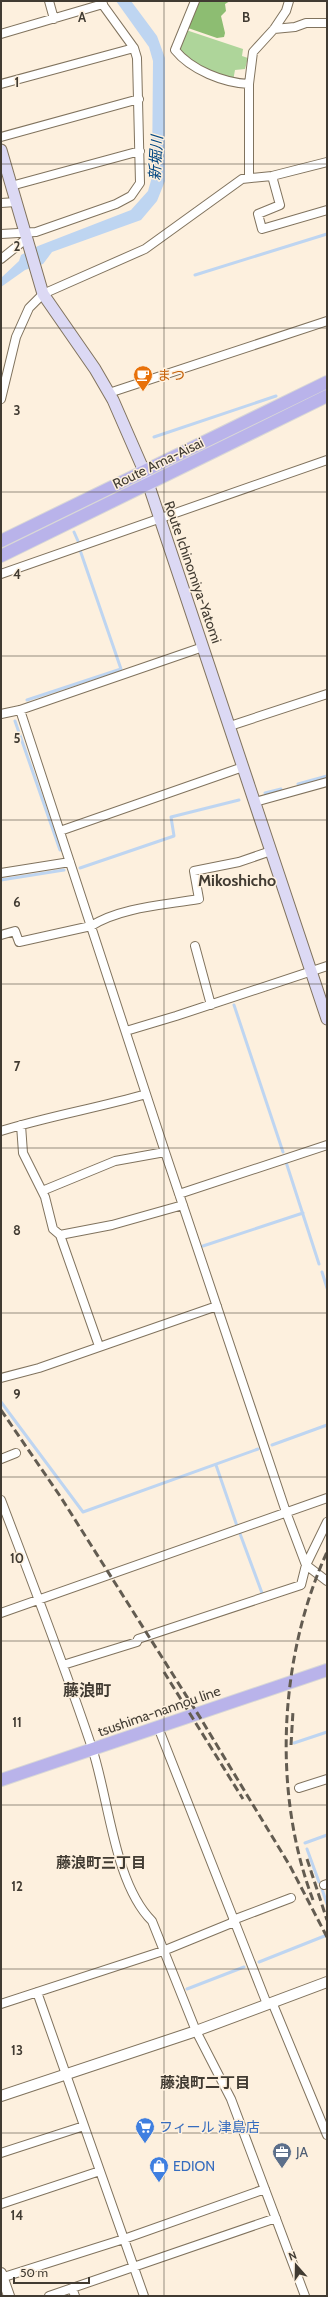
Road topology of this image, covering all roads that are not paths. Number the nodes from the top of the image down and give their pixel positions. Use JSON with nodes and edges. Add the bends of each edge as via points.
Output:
{"nodes":[{"id":1,"x":49,"y":1,"type":"edge"},
{"id":2,"x":195,"y":1,"type":"edge"},
{"id":3,"x":289,"y":1,"type":"edge"},
{"id":4,"x":101,"y":3,"type":"edge"},
{"id":5,"x":54,"y":19,"type":"junction"},
{"id":6,"x":327,"y":23,"type":"edge"},
{"id":7,"x":274,"y":29,"type":"junction"},
{"id":8,"x":1,"y":34,"type":"edge"},
{"id":9,"x":134,"y":48,"type":"junction"},
{"id":10,"x":1,"y":84,"type":"edge"},
{"id":11,"x":249,"y":84,"type":"junction"},
{"id":12,"x":139,"y":99,"type":"junction"},
{"id":13,"x":1,"y":137,"type":"edge"},
{"id":14,"x":1,"y":150,"type":"edge"},
{"id":15,"x":140,"y":152,"type":"junction"},
{"id":16,"x":327,"y":162,"type":"edge"},
{"id":17,"x":272,"y":176,"type":"junction"},
{"id":18,"x":249,"y":178,"type":"junction"},
{"id":19,"x":11,"y":186,"type":"junction"},
{"id":20,"x":16,"y":202,"type":"junction"},
{"id":21,"x":1,"y":203,"type":"edge"},
{"id":22,"x":327,"y":210,"type":"edge"},
{"id":23,"x":1,"y":234,"type":"edge"},
{"id":24,"x":26,"y":239,"type":"junction"},
{"id":25,"x":1,"y":259,"type":"edge"},
{"id":26,"x":43,"y":294,"type":"junction"},
{"id":27,"x":327,"y":321,"type":"edge"},
{"id":28,"x":327,"y":382,"type":"edge"},
{"id":29,"x":109,"y":393,"type":"junction"},
{"id":30,"x":327,"y":396,"type":"edge"},
{"id":31,"x":1,"y":399,"type":"edge"},
{"id":32,"x":327,"y":460,"type":"edge"},
{"id":33,"x":144,"y":471,"type":"junction"},
{"id":34,"x":148,"y":486,"type":"junction"},
{"id":35,"x":159,"y":518,"type":"junction"},
{"id":36,"x":1,"y":540,"type":"edge"},
{"id":37,"x":1,"y":556,"type":"edge"},
{"id":38,"x":1,"y":574,"type":"edge"},
{"id":39,"x":203,"y":647,"type":"junction"},
{"id":40,"x":327,"y":694,"type":"edge"},
{"id":41,"x":20,"y":710,"type":"junction"},
{"id":42,"x":1,"y":714,"type":"edge"},
{"id":43,"x":230,"y":726,"type":"junction"},
{"id":44,"x":243,"y":767,"type":"junction"},
{"id":45,"x":327,"y":782,"type":"edge"},
{"id":46,"x":255,"y":802,"type":"junction"},
{"id":47,"x":60,"y":831,"type":"junction"},
{"id":48,"x":271,"y":851,"type":"junction"},
{"id":49,"x":70,"y":862,"type":"junction"},
{"id":50,"x":1,"y":873,"type":"edge"},
{"id":51,"x":91,"y":926,"type":"junction"},
{"id":52,"x":1,"y":935,"type":"edge"},
{"id":53,"x":195,"y":946,"type":"dead end"},
{"id":54,"x":327,"y":966,"type":"edge"},
{"id":55,"x":311,"y":972,"type":"junction"},
{"id":56,"x":211,"y":1005,"type":"junction"},
{"id":57,"x":327,"y":1019,"type":"edge"},
{"id":58,"x":126,"y":1031,"type":"junction"},
{"id":59,"x":146,"y":1094,"type":"junction"},
{"id":60,"x":21,"y":1125,"type":"junction"},
{"id":61,"x":1,"y":1131,"type":"edge"},
{"id":62,"x":327,"y":1145,"type":"edge"},
{"id":63,"x":165,"y":1152,"type":"junction"},
{"id":64,"x":42,"y":1191,"type":"junction"},
{"id":65,"x":179,"y":1194,"type":"junction"},
{"id":66,"x":183,"y":1205,"type":"junction"},
{"id":67,"x":60,"y":1235,"type":"junction"},
{"id":68,"x":217,"y":1306,"type":"junction"},
{"id":69,"x":99,"y":1346,"type":"junction"},
{"id":70,"x":1,"y":1378,"type":"edge"},
{"id":71,"x":16,"y":1453,"type":"dead end"},
{"id":72,"x":1,"y":1459,"type":"edge"},
{"id":73,"x":327,"y":1498,"type":"edge"},
{"id":74,"x":1,"y":1500,"type":"edge"},
{"id":75,"x":286,"y":1512,"type":"junction"},
{"id":76,"x":327,"y":1522,"type":"edge"},
{"id":77,"x":306,"y":1565,"type":"junction"},
{"id":78,"x":327,"y":1581,"type":"edge"},
{"id":79,"x":38,"y":1600,"type":"junction"},
{"id":80,"x":1,"y":1613,"type":"edge"},
{"id":81,"x":62,"y":1665,"type":"junction"},
{"id":82,"x":327,"y":1670,"type":"edge"},
{"id":83,"x":158,"y":1727,"type":"junction"},
{"id":84,"x":92,"y":1750,"type":"junction"},
{"id":85,"x":327,"y":1779,"type":"edge"},
{"id":86,"x":1,"y":1780,"type":"edge"},
{"id":87,"x":299,"y":1788,"type":"dead end"},
{"id":88,"x":291,"y":1898,"type":"dead end"},
{"id":89,"x":233,"y":1921,"type":"junction"},
{"id":90,"x":163,"y":1951,"type":"junction"},
{"id":91,"x":327,"y":1982,"type":"edge"},
{"id":92,"x":37,"y":1992,"type":"junction"},
{"id":93,"x":269,"y":2003,"type":"junction"},
{"id":94,"x":1,"y":2004,"type":"edge"},
{"id":95,"x":196,"y":2031,"type":"junction"},
{"id":96,"x":65,"y":2075,"type":"junction"},
{"id":97,"x":1,"y":2096,"type":"edge"},
{"id":98,"x":84,"y":2126,"type":"junction"},
{"id":99,"x":327,"y":2135,"type":"edge"},
{"id":100,"x":1,"y":2153,"type":"edge"},
{"id":101,"x":100,"y":2171,"type":"junction"},
{"id":102,"x":265,"y":2189,"type":"junction"},
{"id":103,"x":1,"y":2204,"type":"edge"},
{"id":104,"x":276,"y":2218,"type":"junction"},
{"id":105,"x":124,"y":2239,"type":"junction"},
{"id":106,"x":134,"y":2267,"type":"junction"},
{"id":107,"x":2,"y":2276,"type":"edge"},
{"id":108,"x":73,"y":2292,"type":"edge"},
{"id":109,"x":9,"y":2296,"type":"edge"},
{"id":110,"x":49,"y":2296,"type":"edge"},
{"id":111,"x":144,"y":2296,"type":"edge"},
{"id":112,"x":305,"y":2296,"type":"edge"}],
"edges":[{"from":1,"to":5,"type":"street"},
{"from":2,"to":11,"type":"street","via":[[175,50],[184,61],[225,80]]},
{"from":3,"to":7,"type":"street","via":[[286,11]]},
{"from":4,"to":5,"type":"street"},
{"from":4,"to":9,"type":"street"},
{"from":5,"to":8,"type":"street"},
{"from":6,"to":7,"type":"street","via":[[306,23],[296,27]]},
{"from":7,"to":11,"type":"street","via":[[253,52]]},
{"from":9,"to":10,"type":"street"},
{"from":9,"to":12,"type":"street","via":[[137,58]]},
{"from":11,"to":18,"type":"street"},
{"from":12,"to":13,"type":"street"},
{"from":12,"to":15,"type":"street"},
{"from":14,"to":19,"type":"main road","name":"Route Ichinomiya-Yatomi"},
{"from":15,"to":19,"type":"street"},
{"from":15,"to":24,"type":"street","via":[[140,183],[131,196],[116,204],[36,232]]},
{"from":16,"to":17,"type":"street"},
{"from":17,"to":18,"type":"street"},
{"from":17,"to":22,"type":"street","via":[[280,205],[258,214],[262,229]]},
{"from":18,"to":26,"type":"street","via":[[242,179],[145,249]]},
{"from":19,"to":20,"type":"main road","name":"Route Ichinomiya-Yatomi"},
{"from":20,"to":21,"type":"street"},
{"from":20,"to":24,"type":"main road","name":"Route Ichinomiya-Yatomi"},
{"from":23,"to":24,"type":"street"},
{"from":24,"to":25,"type":"street"},
{"from":24,"to":26,"type":"main road","name":"Route Ichinomiya-Yatomi"},
{"from":26,"to":29,"type":"main road","name":"Route Ichinomiya-Yatomi"},
{"from":26,"to":31,"type":"street","via":[[29,308],[16,338]]},
{"from":27,"to":29,"type":"street"},
{"from":28,"to":33,"type":"main road","name":"Route Ama-Aisai"},
{"from":29,"to":33,"type":"main road","name":"Route Ichinomiya-Yatomi"},
{"from":30,"to":34,"type":"main road","name":"Route Ama-Aisai"},
{"from":32,"to":35,"type":"street"},
{"from":33,"to":34,"type":"main road","name":"Route Ichinomiya-Yatomi"},
{"from":33,"to":36,"type":"main road","name":"Route Ama-Aisai"},
{"from":34,"to":35,"type":"main road","name":"Route Ichinomiya-Yatomi"},
{"from":34,"to":37,"type":"main road","name":"Route Ama-Aisai"},
{"from":35,"to":38,"type":"street"},
{"from":35,"to":39,"type":"main road","name":"Route Ichinomiya-Yatomi"},
{"from":39,"to":41,"type":"street"},
{"from":39,"to":43,"type":"main road","name":"Route Ichinomiya-Yatomi"},
{"from":40,"to":43,"type":"street"},
{"from":41,"to":42,"type":"street"},
{"from":41,"to":47,"type":"street"},
{"from":43,"to":44,"type":"main road","name":"Route Ichinomiya-Yatomi"},
{"from":44,"to":46,"type":"main road","name":"Route Ichinomiya-Yatomi"},
{"from":44,"to":47,"type":"street"},
{"from":45,"to":46,"type":"street"},
{"from":46,"to":48,"type":"main road","name":"Route Ichinomiya-Yatomi"},
{"from":47,"to":49,"type":"street"},
{"from":48,"to":51,"type":"street","via":[[239,862],[194,871],[199,898],[126,912]]},
{"from":48,"to":55,"type":"main road","name":"Route Ichinomiya-Yatomi"},
{"from":49,"to":50,"type":"street"},
{"from":49,"to":51,"type":"street"},
{"from":51,"to":52,"type":"street","via":[[19,942],[15,931]]},
{"from":51,"to":58,"type":"street"},
{"from":53,"to":56,"type":"street"},
{"from":54,"to":55,"type":"street"},
{"from":55,"to":56,"type":"street"},
{"from":55,"to":57,"type":"main road","name":"Route Ichinomiya-Yatomi"},
{"from":56,"to":58,"type":"street"},
{"from":58,"to":59,"type":"street"},
{"from":59,"to":60,"type":"street"},
{"from":59,"to":63,"type":"street"},
{"from":60,"to":61,"type":"street"},
{"from":60,"to":64,"type":"street","via":[[23,1153]]},
{"from":62,"to":65,"type":"street"},
{"from":63,"to":64,"type":"street","via":[[115,1161]]},
{"from":63,"to":65,"type":"street"},
{"from":64,"to":67,"type":"street","via":[[53,1229]]},
{"from":65,"to":66,"type":"street"},
{"from":66,"to":67,"type":"street","via":[[112,1225]]},
{"from":66,"to":68,"type":"street"},
{"from":67,"to":69,"type":"street"},
{"from":68,"to":69,"type":"street"},
{"from":68,"to":75,"type":"street"},
{"from":69,"to":70,"type":"street","via":[[40,1368]]},
{"from":71,"to":72,"type":"street"},
{"from":73,"to":75,"type":"street"},
{"from":74,"to":79,"type":"street"},
{"from":75,"to":77,"type":"street"},
{"from":75,"to":79,"type":"street"},
{"from":76,"to":77,"type":"street"},
{"from":77,"to":78,"type":"street"},
{"from":77,"to":81,"type":"street","via":[[301,1584],[138,1639],[137,1642]]},
{"from":79,"to":80,"type":"street"},
{"from":79,"to":81,"type":"street"},
{"from":81,"to":84,"type":"street"},
{"from":82,"to":83,"type":"main road","name":"tsushima-nannou line"},
{"from":83,"to":84,"type":"main road","name":"tsushima-nannou line"},
{"from":83,"to":89,"type":"street"},
{"from":84,"to":86,"type":"main road","name":"tsushima-nannou line"},
{"from":84,"to":90,"type":"street","via":[[122,1868],[142,1911],[152,1921]]},
{"from":85,"to":87,"type":"street"},
{"from":88,"to":89,"type":"street"},
{"from":89,"to":90,"type":"street"},
{"from":89,"to":93,"type":"street"},
{"from":90,"to":92,"type":"street"},
{"from":90,"to":95,"type":"street"},
{"from":91,"to":93,"type":"street"},
{"from":92,"to":94,"type":"street"},
{"from":92,"to":96,"type":"street"},
{"from":93,"to":95,"type":"street"},
{"from":93,"to":99,"type":"street"},
{"from":95,"to":96,"type":"street"},
{"from":95,"to":102,"type":"street","via":[[231,2099]]},
{"from":96,"to":97,"type":"street"},
{"from":96,"to":98,"type":"street"},
{"from":98,"to":100,"type":"street"},
{"from":98,"to":101,"type":"street"},
{"from":101,"to":103,"type":"street"},
{"from":101,"to":105,"type":"street"},
{"from":102,"to":104,"type":"street"},
{"from":102,"to":105,"type":"street"},
{"from":104,"to":106,"type":"street"},
{"from":104,"to":112,"type":"street"},
{"from":105,"to":106,"type":"street"},
{"from":105,"to":107,"type":"street"},
{"from":106,"to":108,"type":"street"},
{"from":106,"to":111,"type":"street"},
{"from":107,"to":109,"type":"street"},
{"from":108,"to":110,"type":"street"}]}
